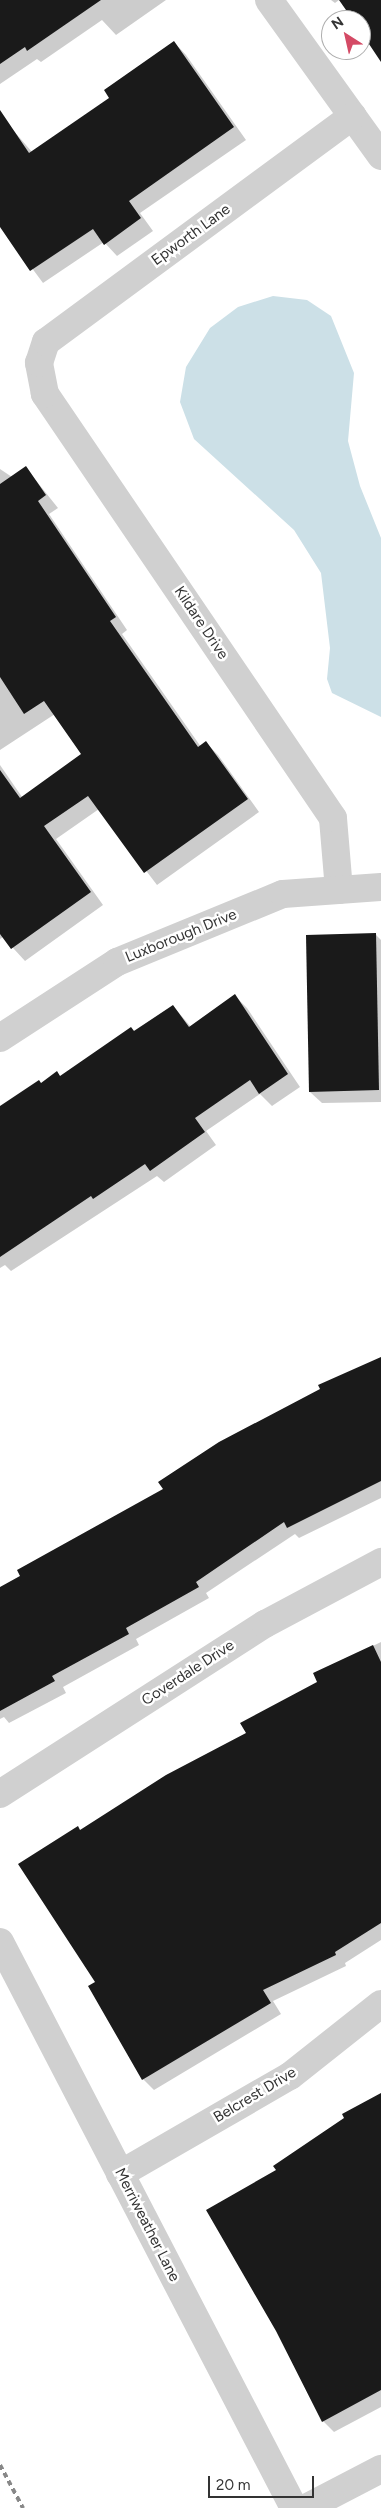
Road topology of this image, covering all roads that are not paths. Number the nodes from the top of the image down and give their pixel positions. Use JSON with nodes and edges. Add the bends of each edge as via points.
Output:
{"nodes":[{"id":1,"x":269,"y":0,"type":"edge"},
{"id":2,"x":353,"y":116,"type":"junction"},
{"id":3,"x":381,"y":156,"type":"edge"},
{"id":4,"x":39,"y":363,"type":"joint"},
{"id":5,"x":381,"y":888,"type":"edge"},
{"id":6,"x":338,"y":890,"type":"junction"},
{"id":7,"x":0,"y":1038,"type":"edge"},
{"id":8,"x":381,"y":1562,"type":"edge"},
{"id":9,"x":0,"y":1794,"type":"edge"},
{"id":10,"x":0,"y":1942,"type":"edge"},
{"id":11,"x":381,"y":2004,"type":"edge"},
{"id":12,"x":120,"y":2174,"type":"junction"},
{"id":13,"x":381,"y":2469,"type":"edge"},
{"id":14,"x":294,"y":2508,"type":"edge"},
{"id":15,"x":306,"y":2508,"type":"edge"}],
"edges":[{"from":1,"to":2,"type":"street"},
{"from":2,"to":3,"type":"street"},
{"from":2,"to":4,"type":"street","name":"Epworth Lane","via":[[46,342]]},
{"from":4,"to":6,"type":"street","name":"Kildare Drive","via":[[45,394],[334,818]]},
{"from":5,"to":6,"type":"street","name":"Luxborough Drive"},
{"from":6,"to":7,"type":"street","name":"Luxborough Drive","via":[[283,894],[117,962]]},
{"from":8,"to":9,"type":"street","name":"Coverdale Drive","via":[[266,1624]]},
{"from":10,"to":12,"type":"street","name":"Merriweather Lane"},
{"from":11,"to":12,"type":"street","name":"Belcrest Drive","via":[[290,2076]]},
{"from":12,"to":14,"type":"street","name":"Merriweather Lane"},
{"from":13,"to":15,"type":"street"}]}
